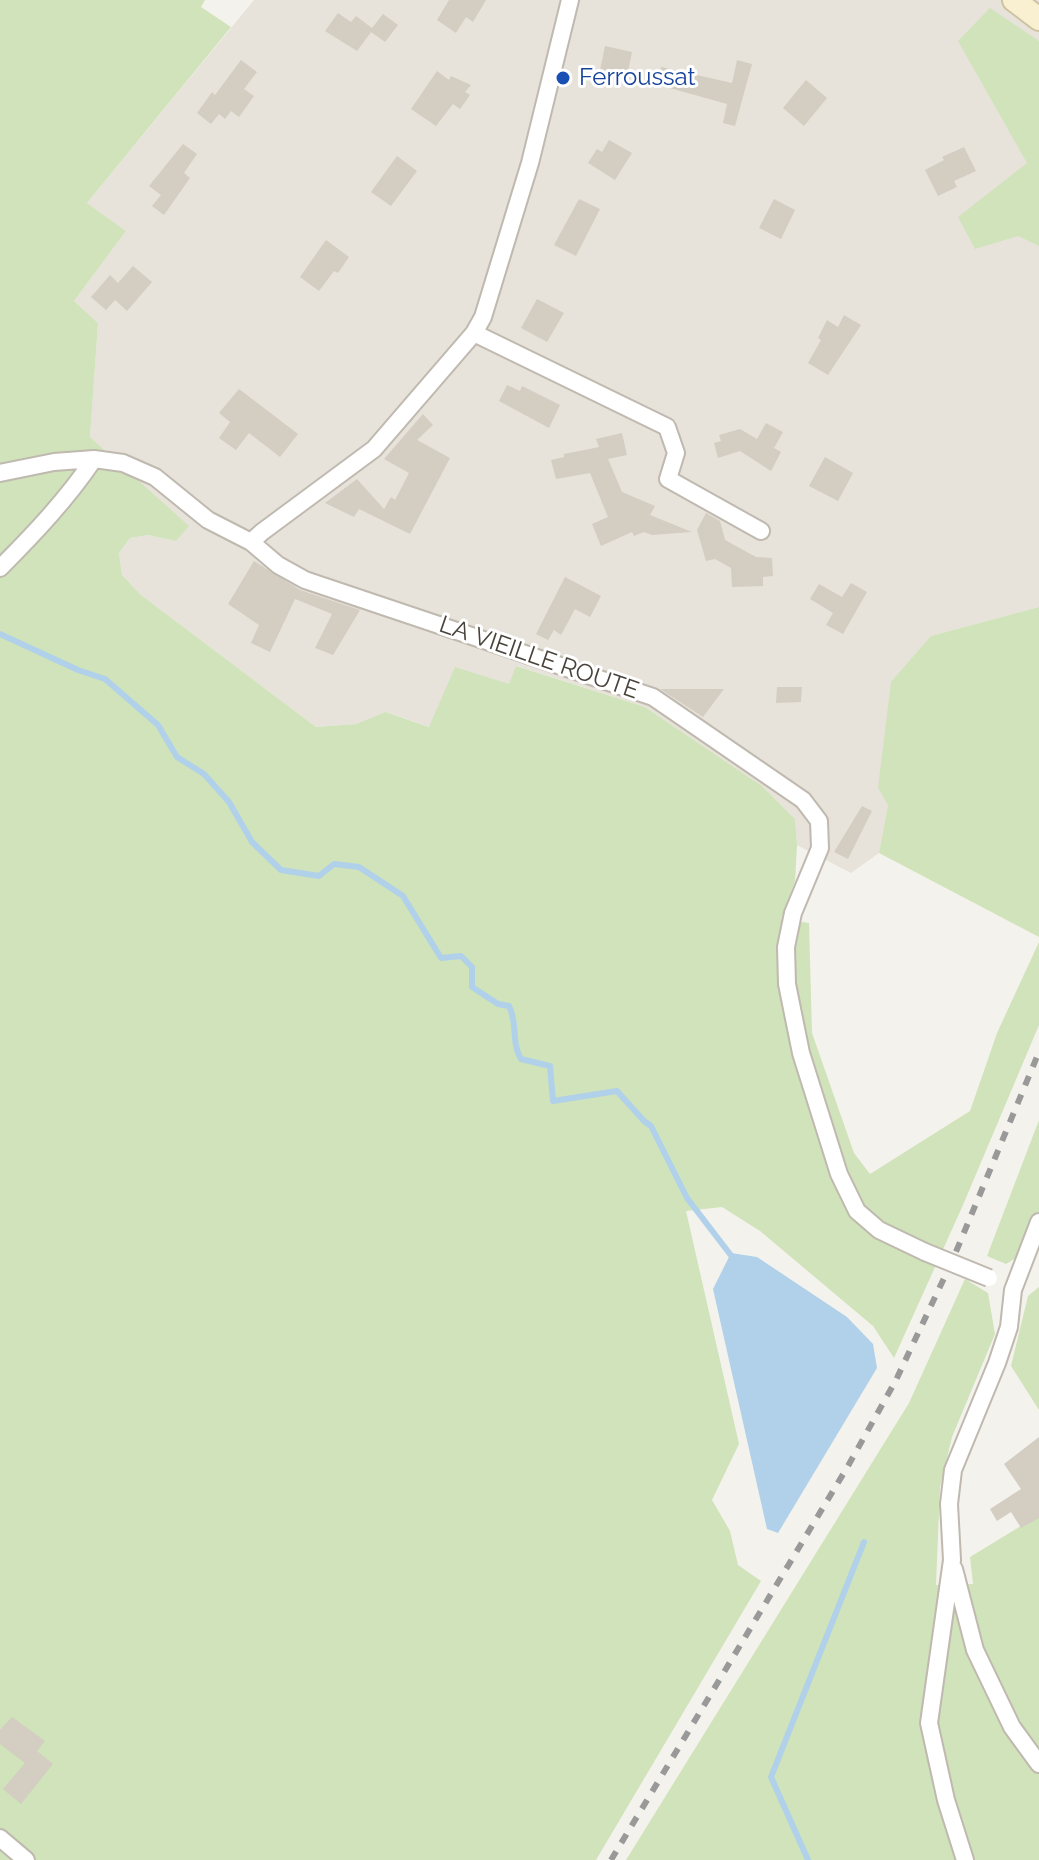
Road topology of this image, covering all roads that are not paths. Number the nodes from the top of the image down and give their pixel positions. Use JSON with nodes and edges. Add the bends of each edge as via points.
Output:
{"nodes":[{"id":1,"x":570,"y":0,"type":"edge"},
{"id":2,"x":1014,"y":0,"type":"edge"},
{"id":3,"x":1039,"y":19,"type":"edge"},
{"id":4,"x":474,"y":333,"type":"junction"},
{"id":5,"x":94,"y":459,"type":"junction"},
{"id":6,"x":0,"y":473,"type":"edge"},
{"id":7,"x":761,"y":531,"type":"dead end"},
{"id":8,"x":251,"y":542,"type":"junction"},
{"id":9,"x":0,"y":568,"type":"edge"},
{"id":10,"x":1039,"y":1222,"type":"edge"},
{"id":11,"x":1013,"y":1290,"type":"junction"},
{"id":12,"x":952,"y":1560,"type":"junction"},
{"id":13,"x":1039,"y":1764,"type":"edge"},
{"id":14,"x":0,"y":1838,"type":"edge"},
{"id":15,"x":26,"y":1860,"type":"edge"},
{"id":16,"x":965,"y":1860,"type":"edge"}],
"edges":[{"from":1,"to":4,"type":"street","via":[[530,163]]},
{"from":2,"to":3,"type":"main road"},
{"from":4,"to":7,"type":"street","via":[[667,427],[676,453],[668,479]]},
{"from":4,"to":8,"type":"street","via":[[374,449]]},
{"from":5,"to":6,"type":"street","name":"LA VIEILLE ROUTE"},
{"from":5,"to":8,"type":"street","name":"LA VIEILLE ROUTE","via":[[123,463],[155,477],[208,520]]},
{"from":5,"to":9,"type":"street"},
{"from":8,"to":11,"type":"street","name":"LA VIEILLE ROUTE","bridge":true,"via":[[305,580],[653,697],[803,800],[819,821],[820,848],[793,913],[786,947],[787,984],[801,1053],[839,1174],[857,1211],[879,1230]]},
{"from":10,"to":11,"type":"street"},
{"from":11,"to":12,"type":"street","via":[[1009,1327],[953,1470]]},
{"from":12,"to":13,"type":"street","via":[[975,1650],[1012,1727]]},
{"from":12,"to":16,"type":"street","via":[[929,1723]]},
{"from":14,"to":15,"type":"street"}]}
